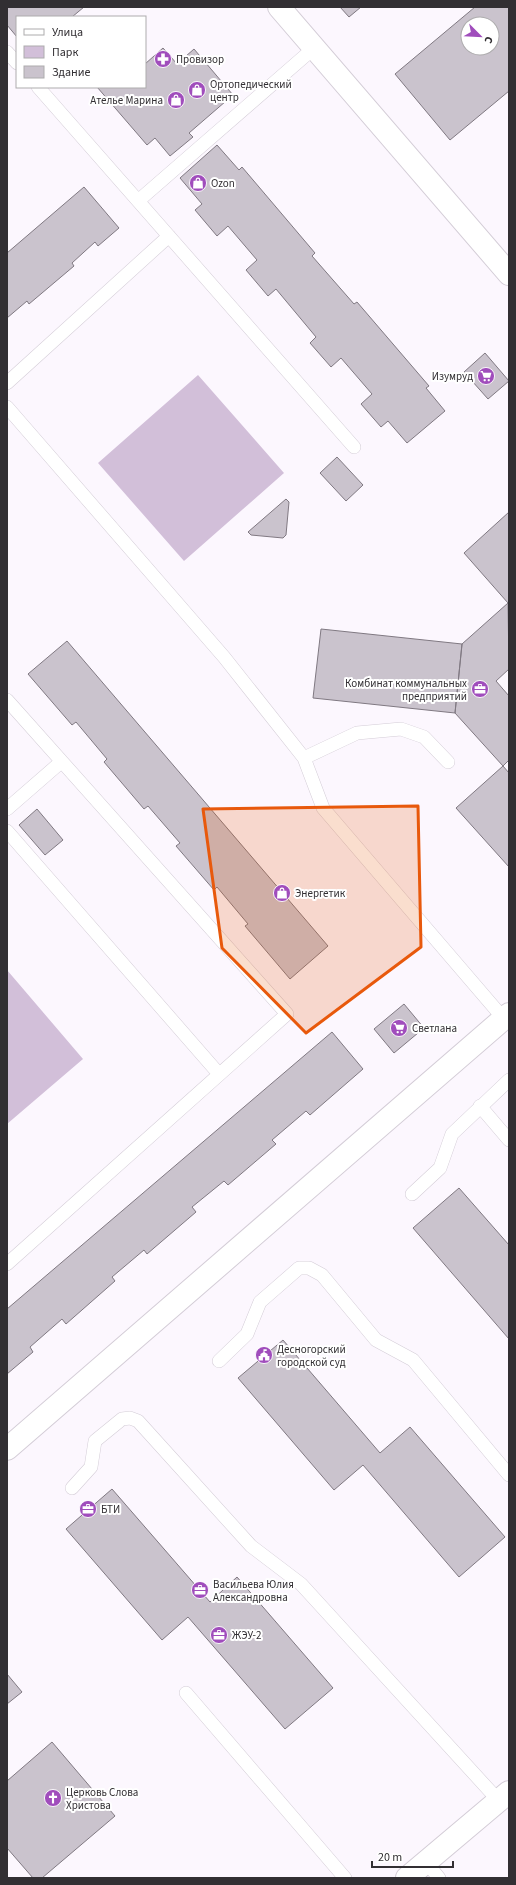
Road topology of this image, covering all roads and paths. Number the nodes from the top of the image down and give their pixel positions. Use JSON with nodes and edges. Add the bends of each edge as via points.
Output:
{"nodes":[{"id":1,"x":278,"y":7,"type":"edge"},
{"id":2,"x":314,"y":48,"type":"junction"},
{"id":3,"x":7,"y":52,"type":"edge"},
{"id":4,"x":16,"y":62,"type":"edge"},
{"id":5,"x":39,"y":88,"type":"edge"},
{"id":6,"x":138,"y":201,"type":"junction"},
{"id":7,"x":169,"y":236,"type":"junction"},
{"id":8,"x":509,"y":274,"type":"edge"},
{"id":9,"x":7,"y":383,"type":"edge"},
{"id":10,"x":7,"y":407,"type":"edge"},
{"id":11,"x":354,"y":447,"type":"dead end"},
{"id":12,"x":7,"y":700,"type":"edge"},
{"id":13,"x":304,"y":758,"type":"junction"},
{"id":14,"x":61,"y":762,"type":"junction"},
{"id":15,"x":448,"y":762,"type":"dead end"},
{"id":16,"x":7,"y":809,"type":"edge"},
{"id":17,"x":7,"y":831,"type":"edge"},
{"id":18,"x":506,"y":1016,"type":"edge"},
{"id":19,"x":220,"y":1074,"type":"junction"},
{"id":20,"x":509,"y":1080,"type":"edge"},
{"id":21,"x":480,"y":1106,"type":"junction"},
{"id":22,"x":509,"y":1140,"type":"edge"},
{"id":23,"x":412,"y":1194,"type":"dead end"},
{"id":24,"x":7,"y":1264,"type":"edge"},
{"id":25,"x":219,"y":1361,"type":"dead end"},
{"id":26,"x":7,"y":1449,"type":"edge"},
{"id":27,"x":509,"y":1475,"type":"edge"},
{"id":28,"x":72,"y":1488,"type":"dead end"},
{"id":29,"x":186,"y":1693,"type":"dead end"},
{"id":30,"x":504,"y":1796,"type":"edge"},
{"id":31,"x":432,"y":1870,"type":"edge"},
{"id":32,"x":345,"y":1878,"type":"edge"},
{"id":33,"x":407,"y":1878,"type":"edge"}],
"edges":[{"from":1,"to":2,"type":"street"},
{"from":2,"to":6,"type":"lane"},
{"from":2,"to":8,"type":"street"},
{"from":3,"to":4,"type":"lane"},
{"from":5,"to":6,"type":"lane"},
{"from":6,"to":7,"type":"lane"},
{"from":7,"to":9,"type":"lane"},
{"from":7,"to":11,"type":"lane"},
{"from":10,"to":13,"type":"lane","via":[[224,657]]},
{"from":12,"to":14,"type":"lane"},
{"from":13,"to":15,"type":"lane","via":[[356,733],[401,729],[424,737]]},
{"from":13,"to":18,"type":"lane","via":[[323,808]]},
{"from":14,"to":16,"type":"lane"},
{"from":14,"to":19,"type":"lane","via":[[287,1014]]},
{"from":17,"to":19,"type":"lane"},
{"from":18,"to":26,"type":"street"},
{"from":19,"to":24,"type":"lane"},
{"from":20,"to":21,"type":"lane"},
{"from":21,"to":22,"type":"lane"},
{"from":21,"to":23,"type":"lane","via":[[452,1134],[440,1168]]},
{"from":25,"to":27,"type":"lane","via":[[247,1334],[260,1302],[299,1268],[309,1268],[322,1275],[376,1340],[413,1360]]},
{"from":28,"to":30,"type":"lane","via":[[91,1467],[95,1441],[122,1419],[138,1420],[250,1546],[301,1584]]},
{"from":29,"to":32,"type":"lane"},
{"from":30,"to":31,"type":"street"},
{"from":31,"to":33,"type":"street"}]}
